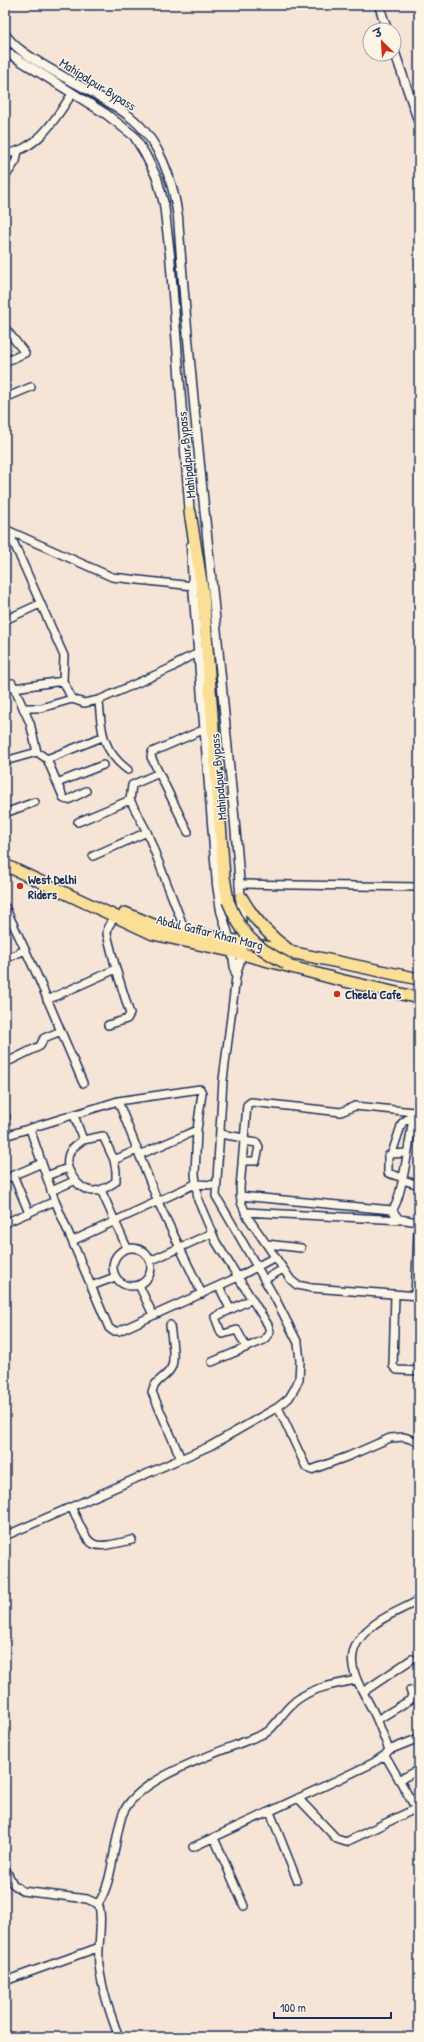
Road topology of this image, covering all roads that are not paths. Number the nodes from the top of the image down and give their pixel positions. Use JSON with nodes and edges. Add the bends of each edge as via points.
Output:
{"nodes":[{"id":1,"x":379,"y":5,"type":"edge"},
{"id":2,"x":384,"y":22,"type":"edge"},
{"id":3,"x":5,"y":34,"type":"edge"},
{"id":4,"x":5,"y":51,"type":"edge"},
{"id":5,"x":398,"y":62,"type":"edge"},
{"id":6,"x":72,"y":94,"type":"junction"},
{"id":7,"x":419,"y":123,"type":"edge"},
{"id":8,"x":18,"y":151,"type":"junction"},
{"id":9,"x":5,"y":154,"type":"edge"},
{"id":10,"x":5,"y":177,"type":"edge"},
{"id":11,"x":5,"y":328,"type":"edge"},
{"id":12,"x":5,"y":362,"type":"edge"},
{"id":13,"x":31,"y":387,"type":"dead end"},
{"id":14,"x":5,"y":398,"type":"edge"},
{"id":15,"x":190,"y":512,"type":"junction"},
{"id":16,"x":6,"y":530,"type":"edge"},
{"id":17,"x":193,"y":586,"type":"junction"},
{"id":18,"x":40,"y":604,"type":"junction"},
{"id":19,"x":5,"y":620,"type":"edge"},
{"id":20,"x":199,"y":653,"type":"junction"},
{"id":21,"x":63,"y":681,"type":"junction"},
{"id":22,"x":72,"y":700,"type":"junction"},
{"id":23,"x":99,"y":700,"type":"junction"},
{"id":24,"x":23,"y":708,"type":"junction"},
{"id":25,"x":205,"y":730,"type":"junction"},
{"id":26,"x":102,"y":737,"type":"junction"},
{"id":27,"x":37,"y":752,"type":"junction"},
{"id":28,"x":47,"y":759,"type":"junction"},
{"id":29,"x":5,"y":761,"type":"edge"},
{"id":30,"x":103,"y":765,"type":"dead end"},
{"id":31,"x":128,"y":770,"type":"dead end"},
{"id":32,"x":159,"y":773,"type":"junction"},
{"id":33,"x":57,"y":783,"type":"junction"},
{"id":34,"x":86,"y":791,"type":"dead end"},
{"id":35,"x":130,"y":800,"type":"junction"},
{"id":36,"x":35,"y":802,"type":"dead end"},
{"id":37,"x":5,"y":813,"type":"edge"},
{"id":38,"x":78,"y":822,"type":"dead end"},
{"id":39,"x":147,"y":832,"type":"junction"},
{"id":40,"x":188,"y":832,"type":"dead end"},
{"id":41,"x":93,"y":856,"type":"dead end"},
{"id":42,"x":5,"y":857,"type":"edge"},
{"id":43,"x":5,"y":865,"type":"edge"},
{"id":44,"x":239,"y":884,"type":"junction"},
{"id":45,"x":419,"y":887,"type":"edge"},
{"id":46,"x":241,"y":897,"type":"junction"},
{"id":47,"x":5,"y":907,"type":"edge"},
{"id":48,"x":115,"y":916,"type":"junction"},
{"id":49,"x":186,"y":933,"type":"junction"},
{"id":50,"x":242,"y":942,"type":"junction"},
{"id":51,"x":235,"y":949,"type":"junction"},
{"id":52,"x":25,"y":950,"type":"junction"},
{"id":53,"x":289,"y":958,"type":"junction"},
{"id":54,"x":5,"y":959,"type":"edge"},
{"id":55,"x":116,"y":969,"type":"junction"},
{"id":56,"x":419,"y":979,"type":"edge"},
{"id":57,"x":419,"y":990,"type":"edge"},
{"id":58,"x":419,"y":998,"type":"edge"},
{"id":59,"x":47,"y":1000,"type":"junction"},
{"id":60,"x":108,"y":1025,"type":"dead end"},
{"id":61,"x":61,"y":1031,"type":"junction"},
{"id":62,"x":6,"y":1060,"type":"edge"},
{"id":63,"x":83,"y":1083,"type":"dead end"},
{"id":64,"x":118,"y":1101,"type":"junction"},
{"id":65,"x":416,"y":1111,"type":"edge"},
{"id":66,"x":74,"y":1115,"type":"junction"},
{"id":67,"x":30,"y":1129,"type":"junction"},
{"id":68,"x":197,"y":1130,"type":"junction"},
{"id":69,"x":220,"y":1134,"type":"junction"},
{"id":70,"x":5,"y":1136,"type":"edge"},
{"id":71,"x":83,"y":1140,"type":"junction"},
{"id":72,"x":244,"y":1140,"type":"junction"},
{"id":73,"x":138,"y":1152,"type":"junction"},
{"id":74,"x":407,"y":1153,"type":"junction"},
{"id":75,"x":392,"y":1154,"type":"junction"},
{"id":76,"x":114,"y":1160,"type":"junction"},
{"id":77,"x":242,"y":1161,"type":"junction"},
{"id":78,"x":42,"y":1163,"type":"junction"},
{"id":79,"x":68,"y":1168,"type":"junction"},
{"id":80,"x":13,"y":1175,"type":"junction"},
{"id":81,"x":46,"y":1176,"type":"junction"},
{"id":82,"x":5,"y":1179,"type":"edge"},
{"id":83,"x":403,"y":1179,"type":"junction"},
{"id":84,"x":74,"y":1181,"type":"junction"},
{"id":85,"x":195,"y":1184,"type":"junction"},
{"id":86,"x":215,"y":1185,"type":"junction"},
{"id":87,"x":419,"y":1185,"type":"edge"},
{"id":88,"x":102,"y":1190,"type":"junction"},
{"id":89,"x":51,"y":1191,"type":"junction"},
{"id":90,"x":240,"y":1196,"type":"junction"},
{"id":91,"x":55,"y":1201,"type":"junction"},
{"id":92,"x":158,"y":1202,"type":"junction"},
{"id":93,"x":392,"y":1210,"type":"junction"},
{"id":94,"x":245,"y":1212,"type":"junction"},
{"id":95,"x":29,"y":1213,"type":"junction"},
{"id":96,"x":403,"y":1220,"type":"junction"},
{"id":97,"x":115,"y":1221,"type":"junction"},
{"id":98,"x":412,"y":1221,"type":"dead end"},
{"id":99,"x":5,"y":1223,"type":"edge"},
{"id":100,"x":418,"y":1232,"type":"edge"},
{"id":101,"x":212,"y":1233,"type":"junction"},
{"id":102,"x":72,"y":1241,"type":"junction"},
{"id":103,"x":267,"y":1244,"type":"junction"},
{"id":104,"x":127,"y":1248,"type":"junction"},
{"id":105,"x":180,"y":1248,"type":"junction"},
{"id":106,"x":301,"y":1248,"type":"dead end"},
{"id":107,"x":275,"y":1256,"type":"junction"},
{"id":108,"x":150,"y":1261,"type":"junction"},
{"id":109,"x":257,"y":1268,"type":"junction"},
{"id":110,"x":283,"y":1269,"type":"junction"},
{"id":111,"x":115,"y":1277,"type":"junction"},
{"id":112,"x":238,"y":1278,"type":"junction"},
{"id":113,"x":264,"y":1280,"type":"junction"},
{"id":114,"x":139,"y":1285,"type":"junction"},
{"id":115,"x":91,"y":1286,"type":"junction"},
{"id":116,"x":219,"y":1286,"type":"junction"},
{"id":117,"x":202,"y":1294,"type":"junction"},
{"id":118,"x":395,"y":1294,"type":"junction"},
{"id":119,"x":417,"y":1296,"type":"edge"},
{"id":120,"x":252,"y":1299,"type":"junction"},
{"id":121,"x":230,"y":1310,"type":"junction"},
{"id":122,"x":153,"y":1315,"type":"junction"},
{"id":123,"x":170,"y":1325,"type":"dead end"},
{"id":124,"x":246,"y":1347,"type":"junction"},
{"id":125,"x":212,"y":1362,"type":"dead end"},
{"id":126,"x":419,"y":1371,"type":"edge"},
{"id":127,"x":278,"y":1407,"type":"junction"},
{"id":128,"x":419,"y":1442,"type":"edge"},
{"id":129,"x":181,"y":1459,"type":"junction"},
{"id":130,"x":71,"y":1507,"type":"junction"},
{"id":131,"x":5,"y":1536,"type":"edge"},
{"id":132,"x":132,"y":1540,"type":"dead end"},
{"id":133,"x":419,"y":1600,"type":"edge"},
{"id":134,"x":412,"y":1659,"type":"dead end"},
{"id":135,"x":356,"y":1680,"type":"junction"},
{"id":136,"x":410,"y":1690,"type":"dead end"},
{"id":137,"x":363,"y":1692,"type":"junction"},
{"id":138,"x":377,"y":1720,"type":"junction"},
{"id":139,"x":419,"y":1738,"type":"edge"},
{"id":140,"x":387,"y":1753,"type":"junction"},
{"id":141,"x":419,"y":1770,"type":"edge"},
{"id":142,"x":399,"y":1780,"type":"junction"},
{"id":143,"x":298,"y":1798,"type":"junction"},
{"id":144,"x":419,"y":1800,"type":"edge"},
{"id":145,"x":415,"y":1809,"type":"edge"},
{"id":146,"x":270,"y":1812,"type":"junction"},
{"id":147,"x":214,"y":1838,"type":"junction"},
{"id":148,"x":193,"y":1847,"type":"dead end"},
{"id":149,"x":5,"y":1868,"type":"edge"},
{"id":150,"x":297,"y":1880,"type":"dead end"},
{"id":151,"x":98,"y":1904,"type":"junction"},
{"id":152,"x":244,"y":1906,"type":"dead end"},
{"id":153,"x":98,"y":1948,"type":"junction"},
{"id":154,"x":5,"y":1981,"type":"edge"},
{"id":155,"x":119,"y":2037,"type":"edge"}],
"edges":[{"from":1,"to":2,"type":"street"},
{"from":3,"to":44,"type":"street","name":"Mahipalpur Bypass","via":[[25,53],[111,104],[144,129],[157,150],[171,183],[178,217]]},
{"from":4,"to":6,"type":"street","name":"Mahipalpur Bypass"},
{"from":5,"to":7,"type":"street"},
{"from":6,"to":8,"type":"street","via":[[47,130],[30,145]]},
{"from":6,"to":15,"type":"street","name":"Mahipalpur Bypass","via":[[106,114],[134,136],[152,166],[161,190],[170,255]]},
{"from":8,"to":9,"type":"street"},
{"from":8,"to":10,"type":"street","via":[[16,161]]},
{"from":11,"to":12,"type":"street","via":[[25,353]]},
{"from":13,"to":14,"type":"street"},
{"from":15,"to":17,"type":"street","name":"Mahipalpur Bypass"},
{"from":15,"to":53,"type":"main road","bridge":true,"via":[[203,594],[224,877],[228,900],[236,921],[249,938],[264,952]]},
{"from":16,"to":17,"type":"street","via":[[112,577]]},
{"from":16,"to":18,"type":"street"},
{"from":17,"to":20,"type":"street","name":"Mahipalpur Bypass"},
{"from":18,"to":19,"type":"street"},
{"from":18,"to":21,"type":"street","via":[[64,656]]},
{"from":20,"to":23,"type":"street"},
{"from":20,"to":25,"type":"street","name":"Mahipalpur Bypass"},
{"from":21,"to":22,"type":"street"},
{"from":21,"to":24,"type":"street","via":[[13,685]]},
{"from":22,"to":23,"type":"street","via":[[84,703]]},
{"from":22,"to":24,"type":"street","via":[[41,708]]},
{"from":23,"to":26,"type":"street"},
{"from":24,"to":27,"type":"street"},
{"from":25,"to":32,"type":"street","via":[[152,752],[151,756]]},
{"from":25,"to":51,"type":"street","name":"Mahipalpur Bypass","via":[[217,885],[221,911]]},
{"from":26,"to":28,"type":"street"},
{"from":26,"to":31,"type":"street","via":[[115,758]]},
{"from":27,"to":28,"type":"street"},
{"from":27,"to":29,"type":"street"},
{"from":28,"to":33,"type":"street"},
{"from":30,"to":33,"type":"street"},
{"from":32,"to":35,"type":"street","via":[[132,785]]},
{"from":32,"to":40,"type":"street"},
{"from":33,"to":34,"type":"street","via":[[65,800]]},
{"from":35,"to":38,"type":"street"},
{"from":35,"to":39,"type":"street"},
{"from":36,"to":37,"type":"street"},
{"from":39,"to":41,"type":"street"},
{"from":39,"to":49,"type":"street"},
{"from":42,"to":49,"type":"main road","name":"Abdul Gaffar Khan Marg","via":[[146,922]]},
{"from":43,"to":48,"type":"main road","name":"Abdul Gaffar Khan Marg"},
{"from":44,"to":45,"type":"street"},
{"from":44,"to":46,"type":"street","name":"Mahipalpur Bypass"},
{"from":46,"to":50,"type":"street","name":"Mahipalpur Bypass"},
{"from":46,"to":53,"type":"main road","via":[[261,927]]},
{"from":47,"to":52,"type":"street"},
{"from":48,"to":51,"type":"main road","name":"Abdul Gaffar Khan Marg","via":[[153,934]]},
{"from":48,"to":55,"type":"street","via":[[107,934]]},
{"from":49,"to":51,"type":"main road","name":"Abdul Gaffar Khan Marg"},
{"from":50,"to":51,"type":"main road","name":"Abdul Gaffar Khan Marg"},
{"from":50,"to":53,"type":"main road","name":"Abdul Gaffar Khan Marg"},
{"from":51,"to":58,"type":"main road","name":"Abdul Gaffar Khan Marg","via":[[340,980]]},
{"from":51,"to":69,"type":"street","via":[[236,977],[223,1080]]},
{"from":52,"to":54,"type":"street"},
{"from":52,"to":59,"type":"street"},
{"from":53,"to":56,"type":"main road","name":"Abdul Gaffar Khan Marg"},
{"from":53,"to":57,"type":"main road"},
{"from":55,"to":59,"type":"street"},
{"from":55,"to":60,"type":"street","via":[[130,1014],[127,1019]]},
{"from":59,"to":61,"type":"street"},
{"from":61,"to":62,"type":"street","via":[[44,1038],[40,1046]]},
{"from":61,"to":63,"type":"street"},
{"from":64,"to":66,"type":"street"},
{"from":64,"to":68,"type":"street","via":[[200,1089],[202,1093]]},
{"from":64,"to":73,"type":"street"},
{"from":65,"to":72,"type":"street","via":[[355,1106],[341,1112],[251,1102],[247,1105]]},
{"from":65,"to":74,"type":"street"},
{"from":65,"to":75,"type":"street","via":[[402,1123]]},
{"from":66,"to":67,"type":"street"},
{"from":66,"to":71,"type":"street"},
{"from":67,"to":70,"type":"street"},
{"from":67,"to":78,"type":"street"},
{"from":68,"to":73,"type":"street"},
{"from":68,"to":85,"type":"street"},
{"from":69,"to":72,"type":"street"},
{"from":69,"to":86,"type":"street"},
{"from":71,"to":76,"type":"street","via":[[103,1136]]},
{"from":71,"to":79,"type":"street","via":[[69,1152]]},
{"from":72,"to":77,"type":"street"},
{"from":72,"to":77,"type":"street","via":[[257,1143],[259,1148],[256,1161]]},
{"from":73,"to":76,"type":"street"},
{"from":73,"to":92,"type":"street"},
{"from":74,"to":75,"type":"street"},
{"from":74,"to":83,"type":"street"},
{"from":75,"to":83,"type":"street","via":[[388,1156],[387,1171]]},
{"from":76,"to":88,"type":"street","via":[[116,1181]]},
{"from":77,"to":90,"type":"street"},
{"from":78,"to":80,"type":"street"},
{"from":78,"to":81,"type":"street"},
{"from":79,"to":81,"type":"street"},
{"from":79,"to":84,"type":"street"},
{"from":80,"to":82,"type":"street"},
{"from":80,"to":95,"type":"street"},
{"from":81,"to":89,"type":"street"},
{"from":83,"to":87,"type":"street"},
{"from":83,"to":93,"type":"street","via":[[396,1205]]},
{"from":84,"to":88,"type":"street","via":[[89,1191]]},
{"from":84,"to":89,"type":"street"},
{"from":85,"to":86,"type":"street"},
{"from":85,"to":92,"type":"street"},
{"from":85,"to":101,"type":"street","via":[[198,1200]]},
{"from":86,"to":109,"type":"street","via":[[218,1203]]},
{"from":88,"to":97,"type":"street"},
{"from":89,"to":91,"type":"street"},
{"from":90,"to":93,"type":"street"},
{"from":90,"to":94,"type":"street"},
{"from":91,"to":95,"type":"street"},
{"from":91,"to":102,"type":"street"},
{"from":92,"to":97,"type":"street"},
{"from":92,"to":105,"type":"street"},
{"from":93,"to":96,"type":"street","via":[[397,1218]]},
{"from":94,"to":96,"type":"street"},
{"from":94,"to":103,"type":"street"},
{"from":95,"to":99,"type":"street"},
{"from":96,"to":98,"type":"street"},
{"from":97,"to":102,"type":"street"},
{"from":97,"to":104,"type":"street"},
{"from":100,"to":119,"type":"street"},
{"from":101,"to":105,"type":"street"},
{"from":101,"to":112,"type":"street"},
{"from":102,"to":115,"type":"street"},
{"from":103,"to":106,"type":"street"},
{"from":103,"to":107,"type":"street"},
{"from":104,"to":108,"type":"street","via":[[143,1251]]},
{"from":104,"to":111,"type":"street","via":[[114,1258]]},
{"from":105,"to":108,"type":"street"},
{"from":105,"to":117,"type":"street"},
{"from":107,"to":109,"type":"street"},
{"from":107,"to":110,"type":"street"},
{"from":108,"to":114,"type":"street","via":[[148,1278]]},
{"from":109,"to":112,"type":"street"},
{"from":109,"to":113,"type":"street"},
{"from":110,"to":113,"type":"street"},
{"from":110,"to":118,"type":"street","via":[[291,1280],[303,1286]]},
{"from":111,"to":114,"type":"street","via":[[128,1286]]},
{"from":111,"to":115,"type":"street"},
{"from":112,"to":116,"type":"street"},
{"from":112,"to":120,"type":"street"},
{"from":113,"to":127,"type":"street","via":[[291,1328],[300,1352],[299,1379],[289,1398]]},
{"from":114,"to":122,"type":"street"},
{"from":115,"to":122,"type":"street","via":[[109,1328],[113,1331],[119,1331]]},
{"from":116,"to":117,"type":"street"},
{"from":116,"to":121,"type":"street"},
{"from":117,"to":122,"type":"street"},
{"from":118,"to":119,"type":"street"},
{"from":118,"to":126,"type":"street","via":[[393,1366],[397,1370]]},
{"from":120,"to":121,"type":"street"},
{"from":120,"to":124,"type":"street","via":[[270,1332],[264,1340]]},
{"from":121,"to":124,"type":"street","via":[[215,1318],[223,1334],[238,1331]]},
{"from":123,"to":129,"type":"street","via":[[173,1363],[168,1372],[154,1385],[152,1392]]},
{"from":124,"to":125,"type":"street"},
{"from":127,"to":128,"type":"street","via":[[306,1467],[311,1470],[390,1438],[404,1437]]},
{"from":127,"to":129,"type":"street","via":[[216,1443]]},
{"from":129,"to":130,"type":"street"},
{"from":130,"to":131,"type":"street"},
{"from":130,"to":132,"type":"street","via":[[87,1540],[94,1545],[105,1546]]},
{"from":133,"to":135,"type":"street","via":[[380,1621],[363,1636],[352,1656]]},
{"from":134,"to":137,"type":"street"},
{"from":135,"to":137,"type":"street"},
{"from":135,"to":151,"type":"street","via":[[317,1688],[295,1701],[267,1732],[184,1767],[145,1787],[124,1810],[114,1845],[109,1881]]},
{"from":136,"to":138,"type":"street","via":[[410,1700]]},
{"from":137,"to":138,"type":"street"},
{"from":138,"to":140,"type":"street"},
{"from":139,"to":140,"type":"street"},
{"from":140,"to":142,"type":"street"},
{"from":140,"to":143,"type":"street"},
{"from":141,"to":142,"type":"street"},
{"from":142,"to":145,"type":"street"},
{"from":143,"to":145,"type":"street","via":[[337,1839],[346,1842]]},
{"from":143,"to":146,"type":"street"},
{"from":144,"to":145,"type":"street"},
{"from":146,"to":147,"type":"street"},
{"from":146,"to":150,"type":"street"},
{"from":147,"to":148,"type":"street"},
{"from":147,"to":152,"type":"street"},
{"from":149,"to":151,"type":"street","via":[[13,1884],[22,1891],[87,1899]]},
{"from":151,"to":153,"type":"street","via":[[101,1911]]},
{"from":153,"to":154,"type":"street"},
{"from":153,"to":155,"type":"street","via":[[102,1989]]}]}
